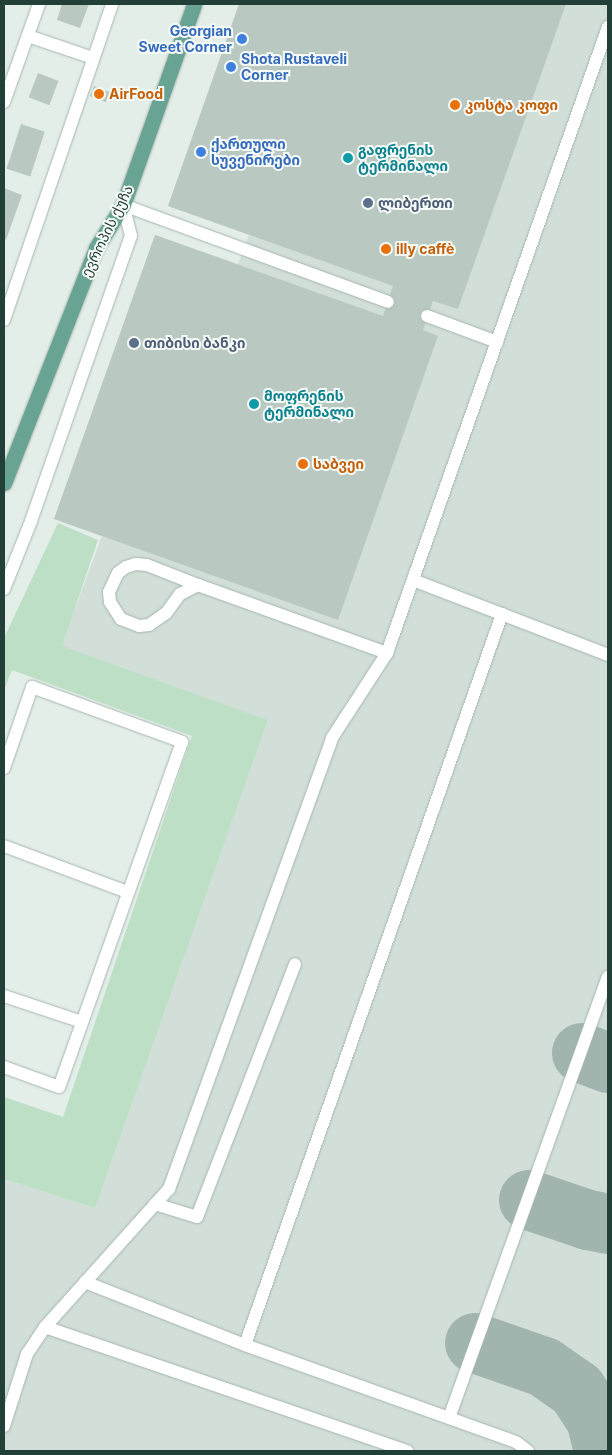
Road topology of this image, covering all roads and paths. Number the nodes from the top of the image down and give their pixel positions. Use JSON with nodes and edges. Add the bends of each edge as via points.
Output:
{"nodes":[{"id":1,"x":39,"y":4,"type":"edge"},
{"id":2,"x":112,"y":4,"type":"edge"},
{"id":3,"x":194,"y":4,"type":"edge"},
{"id":4,"x":608,"y":27,"type":"edge"},
{"id":5,"x":28,"y":36,"type":"junction"},
{"id":6,"x":93,"y":58,"type":"junction"},
{"id":7,"x":4,"y":102,"type":"edge"},
{"id":8,"x":123,"y":205,"type":"junction"},
{"id":9,"x":388,"y":302,"type":"dead end"},
{"id":10,"x":428,"y":316,"type":"dead end"},
{"id":11,"x":4,"y":320,"type":"edge"},
{"id":12,"x":497,"y":342,"type":"junction"},
{"id":13,"x":4,"y":484,"type":"edge"},
{"id":14,"x":413,"y":580,"type":"junction"},
{"id":15,"x":198,"y":585,"type":"junction"},
{"id":16,"x":4,"y":589,"type":"edge"},
{"id":17,"x":502,"y":614,"type":"junction"},
{"id":18,"x":387,"y":652,"type":"junction"},
{"id":19,"x":608,"y":655,"type":"edge"},
{"id":20,"x":4,"y":768,"type":"edge"},
{"id":21,"x":4,"y":846,"type":"edge"},
{"id":22,"x":128,"y":892,"type":"junction"},
{"id":23,"x":295,"y":964,"type":"dead end"},
{"id":24,"x":608,"y":977,"type":"edge"},
{"id":25,"x":4,"y":996,"type":"edge"},
{"id":26,"x":82,"y":1022,"type":"junction"},
{"id":27,"x":4,"y":1067,"type":"edge"},
{"id":28,"x":155,"y":1204,"type":"junction"},
{"id":29,"x":85,"y":1282,"type":"junction"},
{"id":30,"x":45,"y":1327,"type":"junction"},
{"id":31,"x":244,"y":1345,"type":"junction"},
{"id":32,"x":449,"y":1418,"type":"junction"},
{"id":33,"x":4,"y":1426,"type":"edge"},
{"id":34,"x":407,"y":1451,"type":"edge"},
{"id":35,"x":528,"y":1451,"type":"edge"}],
"edges":[{"from":1,"to":5,"type":"lane"},
{"from":2,"to":6,"type":"lane"},
{"from":3,"to":8,"type":"main road","name":"ევროპის ქუჩა"},
{"from":4,"to":12,"type":"lane"},
{"from":5,"to":6,"type":"lane"},
{"from":5,"to":7,"type":"lane"},
{"from":6,"to":11,"type":"lane"},
{"from":8,"to":9,"type":"lane"},
{"from":8,"to":13,"type":"main road","name":"ევროპის ქუჩა","via":[[96,248]]},
{"from":8,"to":16,"type":"lane","via":[[131,236]]},
{"from":10,"to":12,"type":"lane"},
{"from":12,"to":14,"type":"lane"},
{"from":14,"to":17,"type":"lane"},
{"from":14,"to":18,"type":"lane"},
{"from":15,"to":15,"type":"lane","via":[[147,565],[136,564],[118,573],[109,592],[110,602],[120,619],[139,626],[149,625],[166,613],[180,594]]},
{"from":15,"to":18,"type":"lane"},
{"from":17,"to":19,"type":"lane"},
{"from":17,"to":31,"type":"lane"},
{"from":18,"to":28,"type":"lane","via":[[332,738],[169,1189]]},
{"from":20,"to":22,"type":"lane","via":[[32,687],[182,742]]},
{"from":21,"to":22,"type":"lane"},
{"from":22,"to":26,"type":"lane"},
{"from":23,"to":28,"type":"lane","via":[[197,1217]]},
{"from":24,"to":32,"type":"lane"},
{"from":25,"to":26,"type":"lane"},
{"from":26,"to":27,"type":"lane","via":[[59,1087]]},
{"from":28,"to":29,"type":"lane"},
{"from":29,"to":30,"type":"lane"},
{"from":29,"to":31,"type":"lane"},
{"from":30,"to":33,"type":"lane","via":[[27,1354]]},
{"from":30,"to":34,"type":"lane"},
{"from":31,"to":32,"type":"lane"},
{"from":32,"to":35,"type":"lane","via":[[516,1442]]}]}
